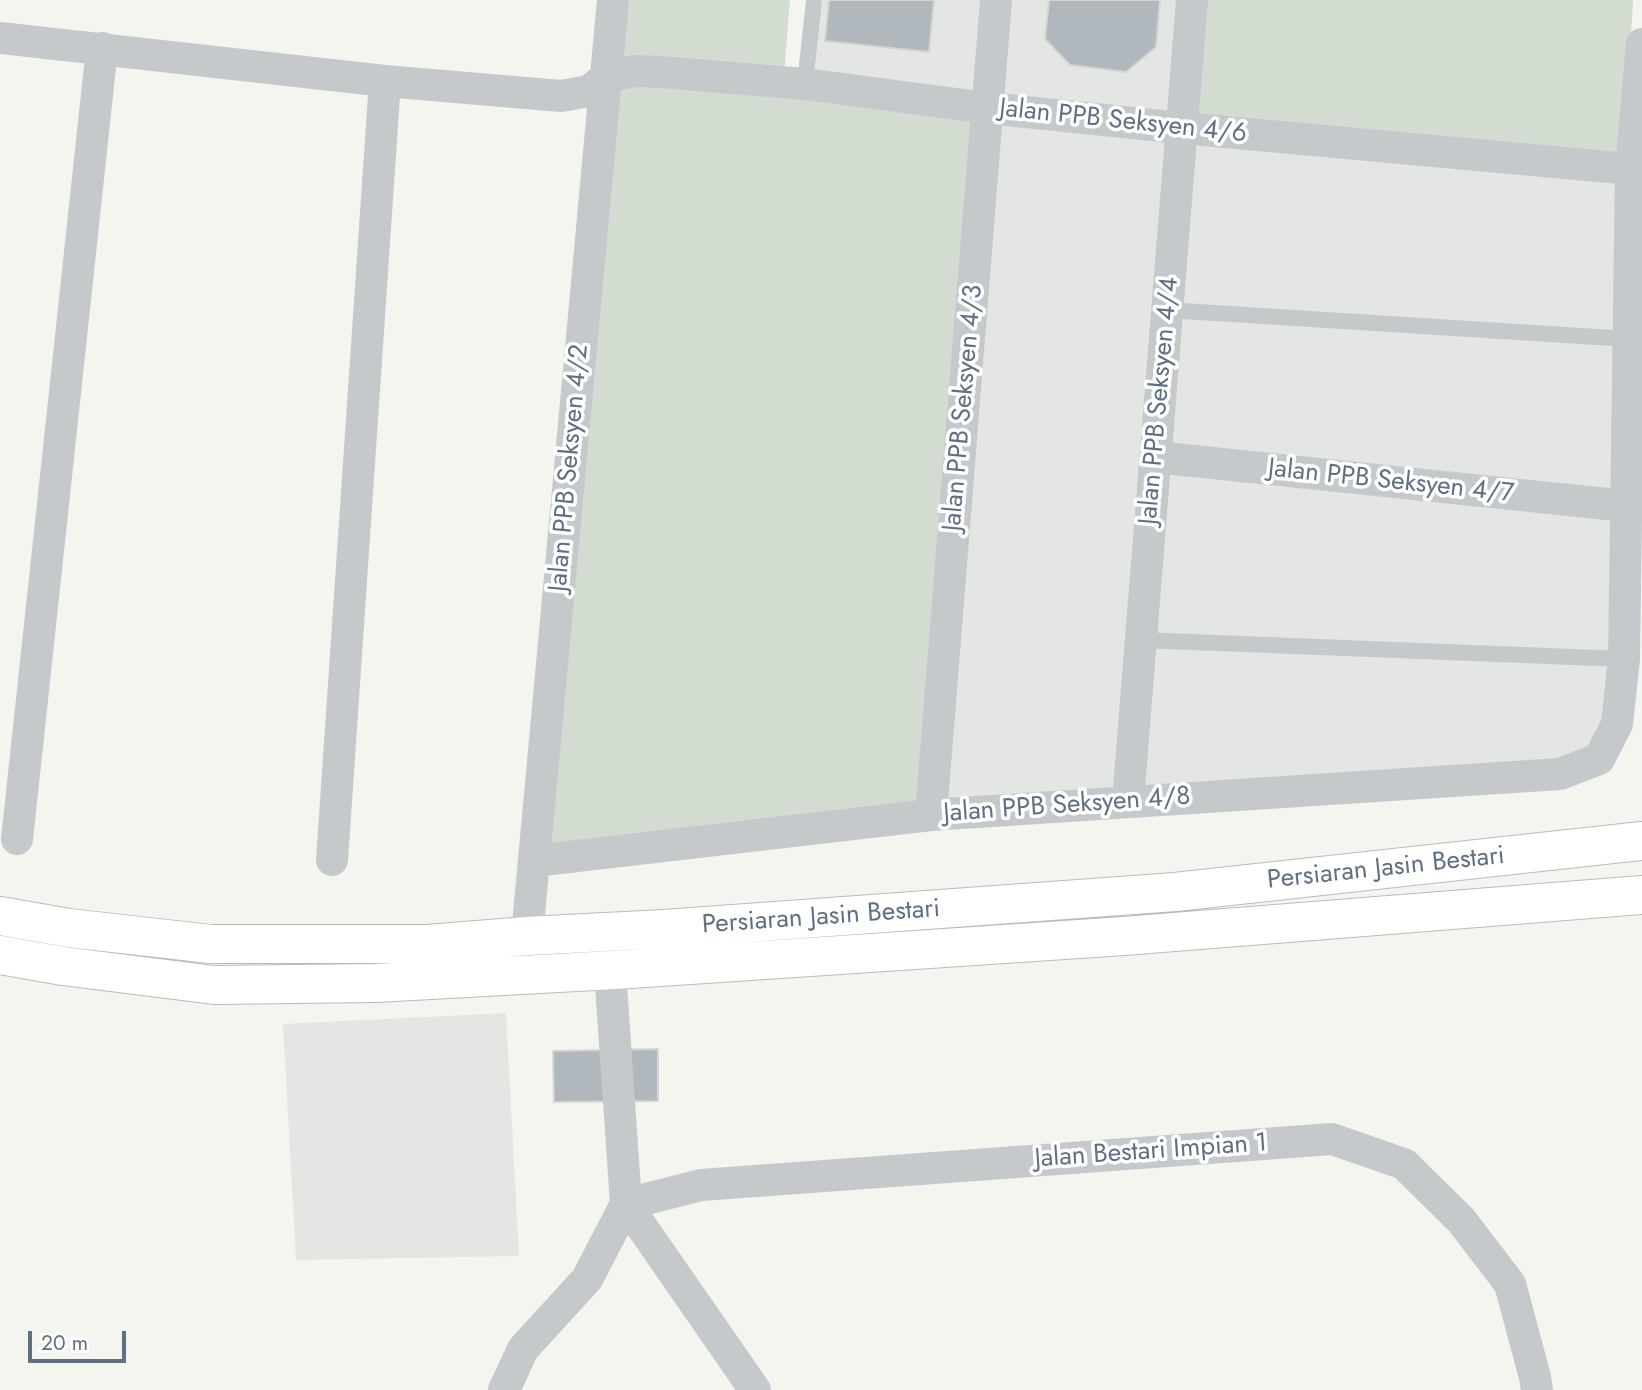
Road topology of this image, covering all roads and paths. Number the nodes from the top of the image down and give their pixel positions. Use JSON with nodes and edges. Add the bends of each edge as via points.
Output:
{"nodes":[{"id":1,"x":613,"y":0,"type":"edge"},
{"id":2,"x":814,"y":0,"type":"edge"},
{"id":3,"x":996,"y":0,"type":"edge"},
{"id":4,"x":1192,"y":0,"type":"edge"},
{"id":5,"x":0,"y":38,"type":"edge"},
{"id":6,"x":1642,"y":44,"type":"edge"},
{"id":7,"x":102,"y":48,"type":"junction"},
{"id":8,"x":606,"y":77,"type":"junction"},
{"id":9,"x":385,"y":81,"type":"junction"},
{"id":10,"x":805,"y":84,"type":"junction"},
{"id":11,"x":987,"y":108,"type":"junction"},
{"id":12,"x":1182,"y":128,"type":"junction"},
{"id":13,"x":1637,"y":170,"type":"edge"},
{"id":14,"x":1167,"y":310,"type":"junction"},
{"id":15,"x":1629,"y":339,"type":"junction"},
{"id":16,"x":1156,"y":457,"type":"junction"},
{"id":17,"x":1626,"y":506,"type":"junction"},
{"id":18,"x":1141,"y":640,"type":"junction"},
{"id":19,"x":1624,"y":659,"type":"junction"},
{"id":20,"x":1128,"y":801,"type":"junction"},
{"id":21,"x":931,"y":816,"type":"junction"},
{"id":22,"x":17,"y":839,"type":"dead end"},
{"id":23,"x":1642,"y":841,"type":"edge"},
{"id":24,"x":332,"y":860,"type":"dead end"},
{"id":25,"x":534,"y":861,"type":"junction"},
{"id":26,"x":1642,"y":895,"type":"edge"},
{"id":27,"x":0,"y":916,"type":"edge"},
{"id":28,"x":527,"y":936,"type":"junction"},
{"id":29,"x":0,"y":955,"type":"edge"},
{"id":30,"x":610,"y":970,"type":"junction"},
{"id":31,"x":626,"y":1204,"type":"junction"},
{"id":32,"x":504,"y":1390,"type":"edge"},
{"id":33,"x":755,"y":1390,"type":"edge"},
{"id":34,"x":1537,"y":1390,"type":"edge"}],
"edges":[{"from":1,"to":8,"type":"street","name":"Jalan PPB Seksyen 4/2"},
{"from":2,"to":10,"type":"lane"},
{"from":3,"to":11,"type":"street","name":"Jalan PPB Seksyen 4/3"},
{"from":4,"to":12,"type":"street","name":"Jalan PPB Seksyen 4/4"},
{"from":5,"to":7,"type":"street","name":"Jalan PPB Seksyen 4/6"},
{"from":6,"to":13,"type":"street"},
{"from":7,"to":9,"type":"street","name":"Jalan PPB Seksyen 4/6"},
{"from":7,"to":22,"type":"street"},
{"from":8,"to":9,"type":"street","name":"Jalan PPB Seksyen 4/6","via":[[589,91],[561,96]]},
{"from":8,"to":10,"type":"street","name":"Jalan PPB Seksyen 4/6","via":[[647,71]]},
{"from":8,"to":25,"type":"street","name":"Jalan PPB Seksyen 4/2"},
{"from":9,"to":24,"type":"street"},
{"from":10,"to":11,"type":"street","name":"Jalan PPB Seksyen 4/6"},
{"from":11,"to":12,"type":"street","name":"Jalan PPB Seksyen 4/6"},
{"from":11,"to":21,"type":"street","name":"Jalan PPB Seksyen 4/3"},
{"from":12,"to":13,"type":"street","name":"Jalan PPB Seksyen 4/6"},
{"from":12,"to":14,"type":"street","name":"Jalan PPB Seksyen 4/4"},
{"from":13,"to":15,"type":"street"},
{"from":14,"to":15,"type":"lane"},
{"from":14,"to":16,"type":"street","name":"Jalan PPB Seksyen 4/4"},
{"from":15,"to":17,"type":"street"},
{"from":16,"to":17,"type":"street","name":"Jalan PPB Seksyen 4/7"},
{"from":16,"to":18,"type":"street","name":"Jalan PPB Seksyen 4/4"},
{"from":17,"to":19,"type":"street"},
{"from":18,"to":19,"type":"lane"},
{"from":18,"to":20,"type":"street","name":"Jalan PPB Seksyen 4/4"},
{"from":19,"to":20,"type":"street","name":"Jalan PPB Seksyen 4/8","via":[[1617,724],[1599,759],[1560,774]]},
{"from":20,"to":21,"type":"street","name":"Jalan PPB Seksyen 4/8"},
{"from":21,"to":25,"type":"street","name":"Jalan PPB Seksyen 4/8"},
{"from":23,"to":28,"type":"street","name":"Persiaran Jasin Bestari","via":[[1175,892]]},
{"from":25,"to":28,"type":"street","name":"Jalan PPB Seksyen 4/2"},
{"from":26,"to":30,"type":"street","name":"Persiaran Jasin Bestari"},
{"from":27,"to":28,"type":"street","name":"Persiaran Jasin Bestari","via":[[69,929],[211,944],[427,944]]},
{"from":29,"to":30,"type":"street","name":"Persiaran Jasin Bestari","via":[[214,985],[376,983]]},
{"from":30,"to":31,"type":"street"},
{"from":31,"to":32,"type":"street","via":[[587,1279],[523,1349]]},
{"from":31,"to":33,"type":"street"},
{"from":31,"to":34,"type":"street","name":"Jalan Bestari Impian 1","via":[[701,1185],[1332,1139],[1404,1164],[1461,1220],[1510,1284]]}]}
